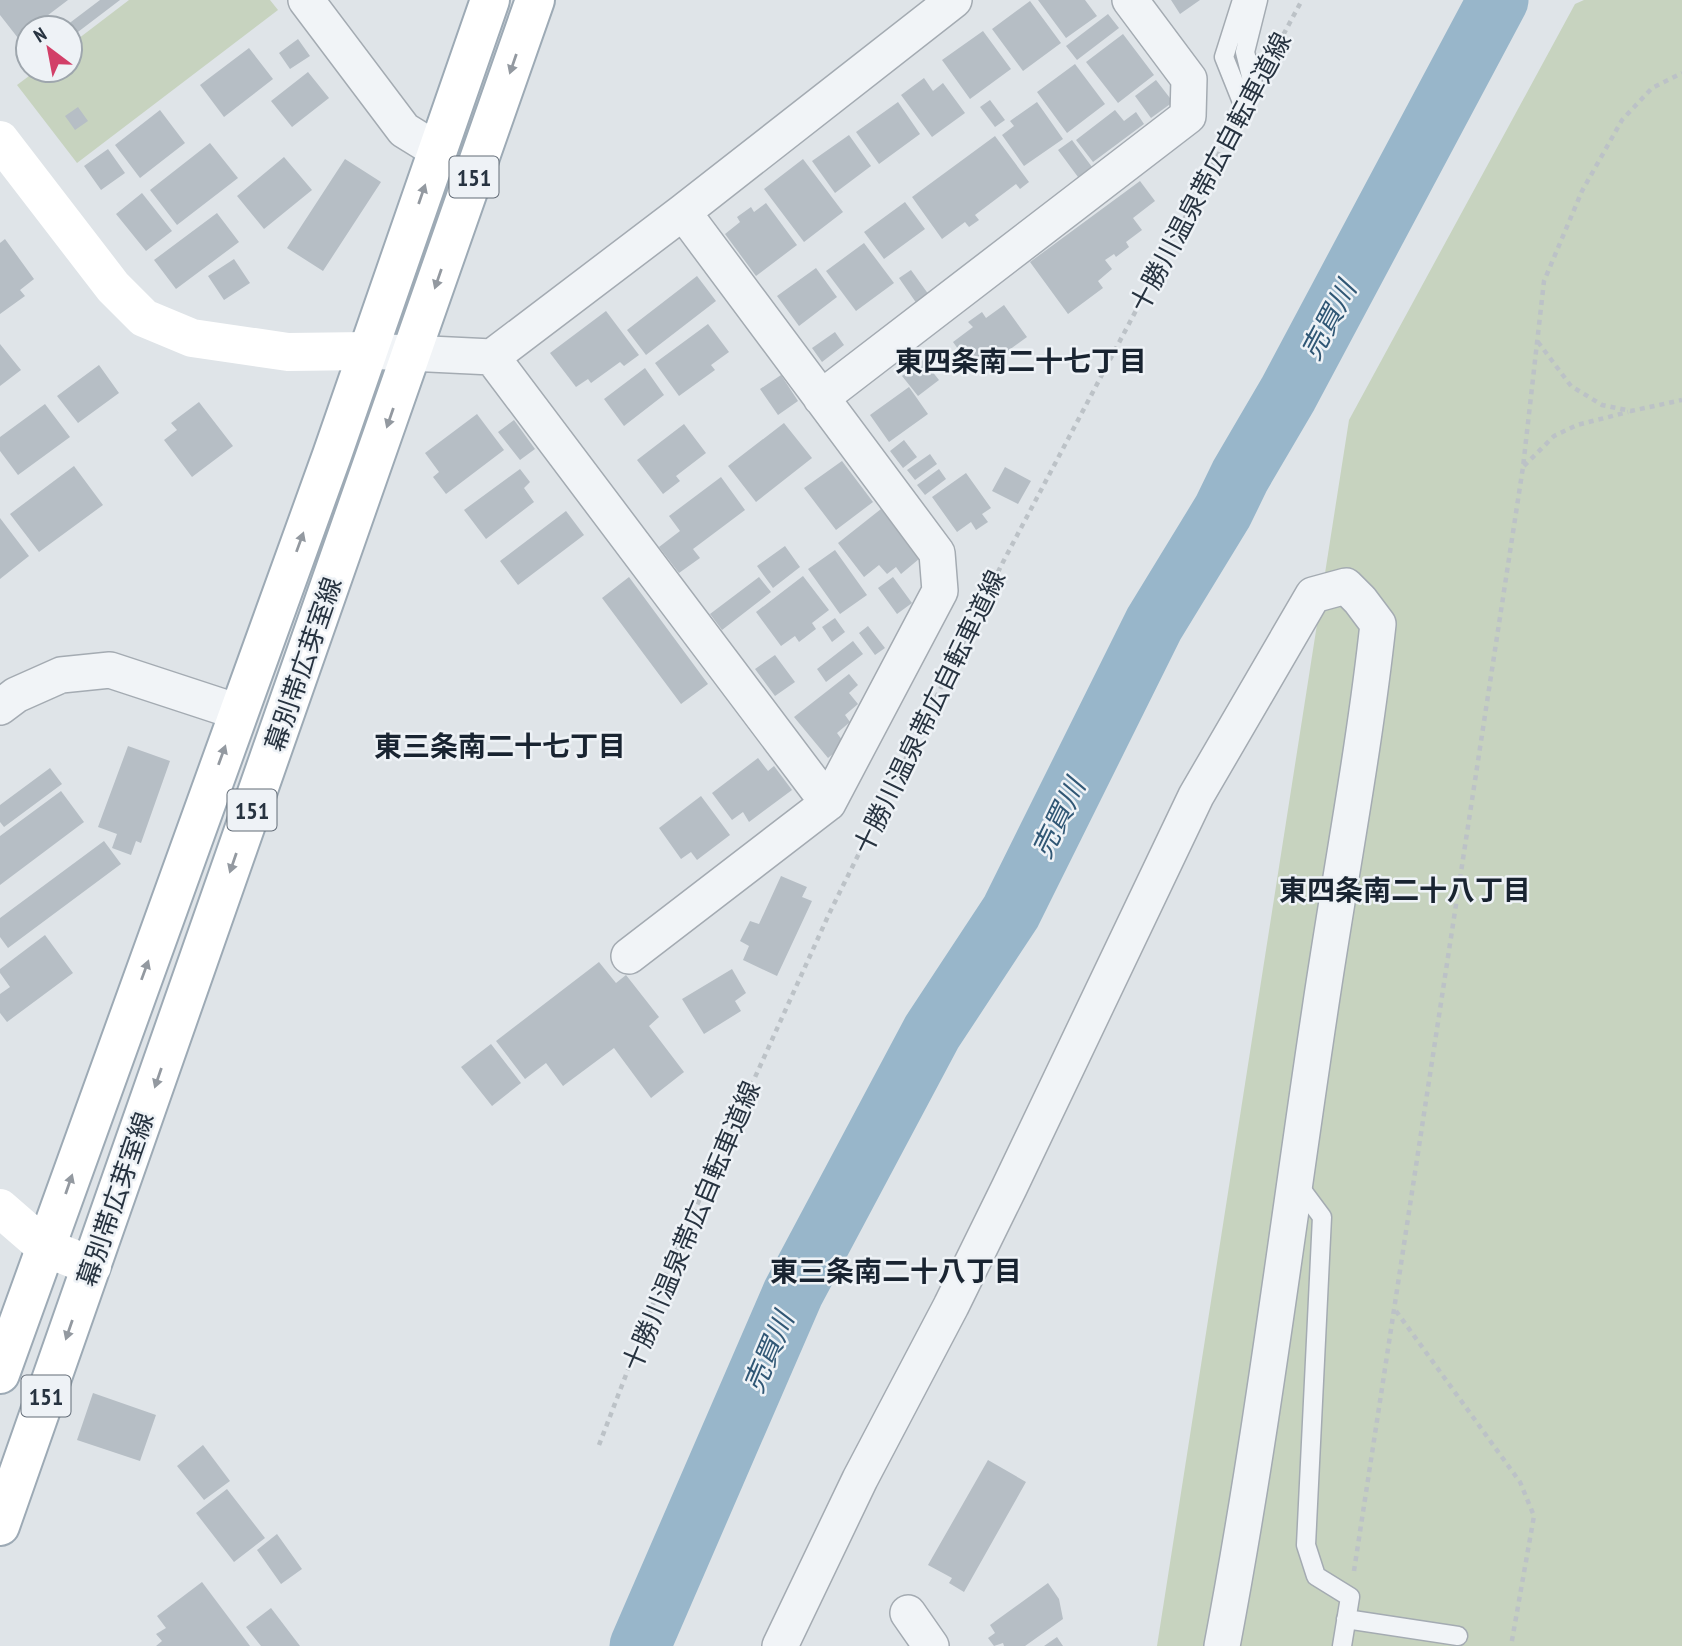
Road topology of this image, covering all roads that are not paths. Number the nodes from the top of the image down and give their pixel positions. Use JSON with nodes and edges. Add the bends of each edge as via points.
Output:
{"nodes":[{"id":1,"x":306,"y":0,"type":"edge"},
{"id":2,"x":490,"y":0,"type":"edge"},
{"id":3,"x":535,"y":0,"type":"edge"},
{"id":4,"x":954,"y":0,"type":"edge"},
{"id":5,"x":1130,"y":0,"type":"edge"},
{"id":6,"x":1242,"y":0,"type":"edge"},
{"id":7,"x":1258,"y":0,"type":"edge"},
{"id":8,"x":1254,"y":88,"type":"road end"},
{"id":9,"x":1244,"y":107,"type":"road end"},
{"id":10,"x":0,"y":140,"type":"edge"},
{"id":11,"x":438,"y":151,"type":"junction"},
{"id":12,"x":683,"y":212,"type":"junction"},
{"id":13,"x":367,"y":351,"type":"junction"},
{"id":14,"x":412,"y":353,"type":"junction"},
{"id":15,"x":492,"y":357,"type":"junction"},
{"id":16,"x":821,"y":398,"type":"junction"},
{"id":17,"x":5,"y":692,"type":"edge"},
{"id":18,"x":237,"y":712,"type":"junction"},
{"id":19,"x":828,"y":803,"type":"junction"},
{"id":20,"x":629,"y":956,"type":"dead end"},
{"id":21,"x":1295,"y":1181,"type":"junction"},
{"id":22,"x":1,"y":1211,"type":"edge"},
{"id":23,"x":46,"y":1248,"type":"junction"},
{"id":24,"x":92,"y":1266,"type":"junction"},
{"id":25,"x":0,"y":1374,"type":"edge"},
{"id":26,"x":0,"y":1526,"type":"edge"},
{"id":27,"x":908,"y":1613,"type":"dead end"},
{"id":28,"x":1346,"y":1619,"type":"junction"},
{"id":29,"x":1458,"y":1636,"type":"dead end"},
{"id":30,"x":780,"y":1646,"type":"edge"},
{"id":31,"x":931,"y":1646,"type":"edge"},
{"id":32,"x":1222,"y":1646,"type":"edge"},
{"id":33,"x":1342,"y":1646,"type":"edge"}],
"edges":[{"from":1,"to":11,"type":"street","via":[[404,130]]},
{"from":2,"to":11,"type":"main road","name":"幕別帯広芽室線","number":"151"},
{"from":3,"to":14,"type":"main road","name":"幕別帯広芽室線","number":"151","one_way":true},
{"from":4,"to":12,"type":"street"},
{"from":5,"to":16,"type":"street","via":[[1189,79],[1188,116]]},
{"from":6,"to":9,"type":"lane","via":[[1224,57]]},
{"from":7,"to":8,"type":"lane","via":[[1245,52]]},
{"from":10,"to":13,"type":"main road","via":[[113,286],[144,318],[192,338],[288,352]]},
{"from":13,"to":11,"type":"main road","name":"幕別帯広芽室線","number":"151","one_way":true},
{"from":12,"to":15,"type":"street"},
{"from":12,"to":16,"type":"street"},
{"from":13,"to":14,"type":"street"},
{"from":18,"to":13,"type":"main road","name":"幕別帯広芽室線","number":"151","one_way":true},
{"from":14,"to":15,"type":"street"},
{"from":14,"to":24,"type":"main road","name":"幕別帯広芽室線","number":"151","one_way":true},
{"from":15,"to":19,"type":"street"},
{"from":16,"to":19,"type":"street","via":[[937,553],[940,591]]},
{"from":17,"to":18,"type":"street","via":[[61,675],[110,670]]},
{"from":23,"to":18,"type":"main road","name":"幕別帯広芽室線","number":"151","one_way":true},
{"from":19,"to":20,"type":"street"},
{"from":21,"to":28,"type":"lane","via":[[1322,1217],[1306,1545],[1317,1576],[1350,1597]]},
{"from":21,"to":30,"type":"street","via":[[1378,624],[1346,586],[1313,595],[1196,796],[998,1212]]},
{"from":21,"to":32,"type":"street"},
{"from":22,"to":23,"type":"main road"},
{"from":23,"to":24,"type":"main road"},
{"from":23,"to":25,"type":"main road","name":"幕別帯広芽室線","number":"151"},
{"from":24,"to":26,"type":"main road","name":"幕別帯広芽室線","number":"151","one_way":true},
{"from":27,"to":31,"type":"street"},
{"from":28,"to":29,"type":"lane"},
{"from":28,"to":33,"type":"lane"}]}
